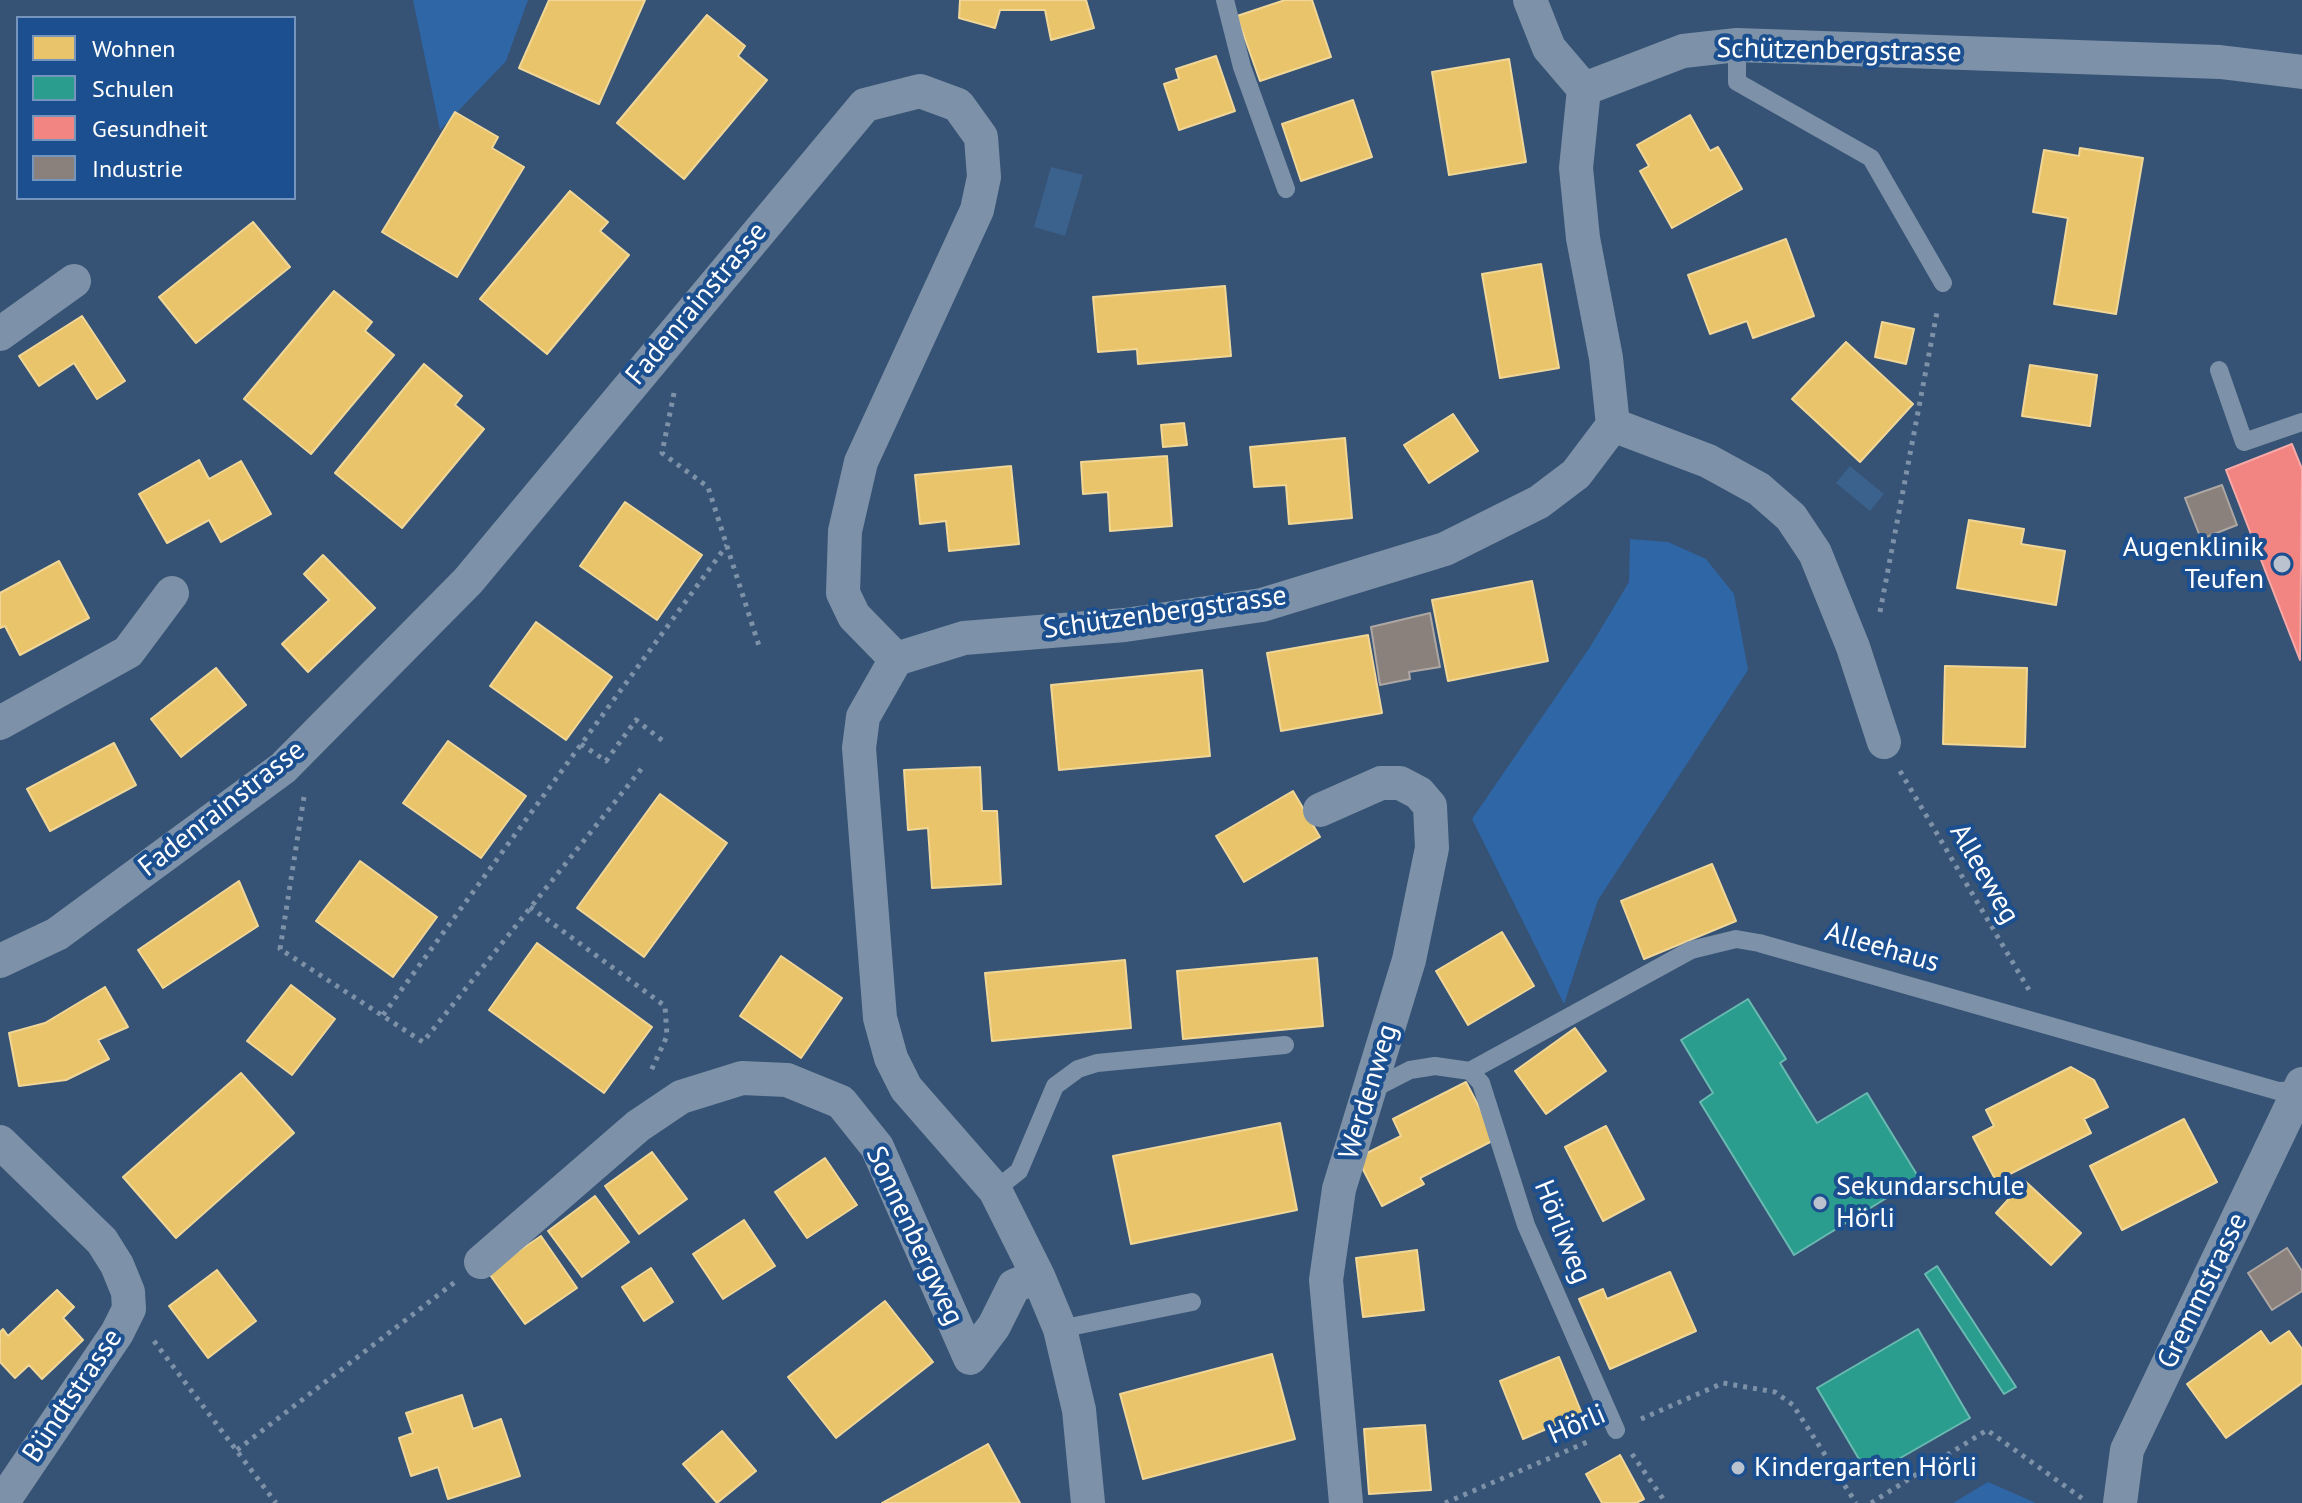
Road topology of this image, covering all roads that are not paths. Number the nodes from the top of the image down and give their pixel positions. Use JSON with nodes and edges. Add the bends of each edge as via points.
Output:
{"nodes":[{"id":1,"x":1225,"y":0,"type":"edge"},
{"id":2,"x":1530,"y":0,"type":"edge"},
{"id":3,"x":1737,"y":45,"type":"junction"},
{"id":4,"x":2302,"y":72,"type":"edge"},
{"id":5,"x":1584,"y":89,"type":"junction"},
{"id":6,"x":1286,"y":189,"type":"dead end"},
{"id":7,"x":74,"y":281,"type":"dead end"},
{"id":8,"x":1943,"y":283,"type":"road end"},
{"id":9,"x":0,"y":334,"type":"edge"},
{"id":10,"x":2219,"y":370,"type":"dead end"},
{"id":11,"x":2302,"y":422,"type":"edge"},
{"id":12,"x":1613,"y":425,"type":"junction"},
{"id":13,"x":172,"y":593,"type":"dead end"},
{"id":14,"x":896,"y":659,"type":"junction"},
{"id":15,"x":0,"y":723,"type":"edge"},
{"id":16,"x":1884,"y":742,"type":"road end"},
{"id":17,"x":1320,"y":810,"type":"dead end"},
{"id":18,"x":0,"y":961,"type":"edge"},
{"id":19,"x":1285,"y":1045,"type":"dead end"},
{"id":20,"x":1470,"y":1071,"type":"junction"},
{"id":21,"x":2301,"y":1087,"type":"edge"},
{"id":22,"x":1369,"y":1091,"type":"junction"},
{"id":23,"x":0,"y":1142,"type":"edge"},
{"id":24,"x":995,"y":1190,"type":"junction"},
{"id":25,"x":481,"y":1262,"type":"road end"},
{"id":26,"x":1038,"y":1276,"type":"junction"},
{"id":27,"x":1192,"y":1302,"type":"dead end"},
{"id":28,"x":1060,"y":1329,"type":"junction"},
{"id":29,"x":1616,"y":1430,"type":"road end"},
{"id":30,"x":2,"y":1503,"type":"edge"},
{"id":31,"x":1088,"y":1503,"type":"edge"},
{"id":32,"x":1346,"y":1503,"type":"edge"},
{"id":33,"x":2120,"y":1503,"type":"edge"}],
"edges":[{"from":1,"to":6,"type":"lane","via":[[1242,67]]},
{"from":2,"to":5,"type":"street","via":[[1549,48]]},
{"from":3,"to":4,"type":"street","name":"Schützenbergstrasse","via":[[2220,62]]},
{"from":3,"to":5,"type":"street","name":"Schützenbergstrasse","via":[[1683,51]]},
{"from":3,"to":8,"type":"lane","via":[[1737,82],[1871,158]]},
{"from":5,"to":12,"type":"street","via":[[1576,168]]},
{"from":7,"to":9,"type":"street"},
{"from":10,"to":11,"type":"lane","via":[[2244,442]]},
{"from":12,"to":14,"type":"street","name":"Schützenbergstrasse","via":[[1576,474],[1539,502],[1445,549],[1262,605],[1125,625],[964,638]]},
{"from":12,"to":16,"type":"street","via":[[1708,461],[1759,489],[1791,517],[1815,553]]},
{"from":13,"to":15,"type":"street","via":[[128,652]]},
{"from":14,"to":18,"type":"street","name":"Fadenrainstrasse","via":[[854,616],[843,593],[845,531],[861,462],[977,210],[984,177],[981,137],[958,105],[920,91],[865,105],[468,581],[295,756],[57,934]]},
{"from":14,"to":24,"type":"street","via":[[863,717],[859,748],[880,1018],[906,1088]]},
{"from":17,"to":22,"type":"street","name":"Werdenweg","via":[[1381,783],[1400,783],[1430,806],[1432,848],[1409,960]]},
{"from":19,"to":24,"type":"lane","via":[[1078,1069],[1055,1086],[1019,1171]]},
{"from":20,"to":21,"type":"lane","name":"Alleehaus","via":[[1691,950],[1736,939],[2278,1091]]},
{"from":20,"to":22,"type":"lane","via":[[1455,1066],[1410,1070]]},
{"from":20,"to":29,"type":"lane","name":"Hörliweg","via":[[1481,1083],[1526,1225]]},
{"from":21,"to":33,"type":"street","name":"Gremmstrasse","via":[[2127,1450]]},
{"from":22,"to":32,"type":"street","name":"Werdenweg","via":[[1339,1189],[1326,1280]]},
{"from":23,"to":30,"type":"street","name":"Bündtstrasse","via":[[102,1241],[128,1292],[129,1309]]},
{"from":24,"to":26,"type":"street"},
{"from":25,"to":26,"type":"street","name":"Sonnenbergweg","via":[[638,1126],[681,1097],[742,1078],[787,1080],[841,1102],[877,1147],[970,1358],[1014,1286]]},
{"from":26,"to":28,"type":"street"},
{"from":27,"to":28,"type":"lane"},
{"from":28,"to":31,"type":"street","via":[[1079,1410]]}]}
